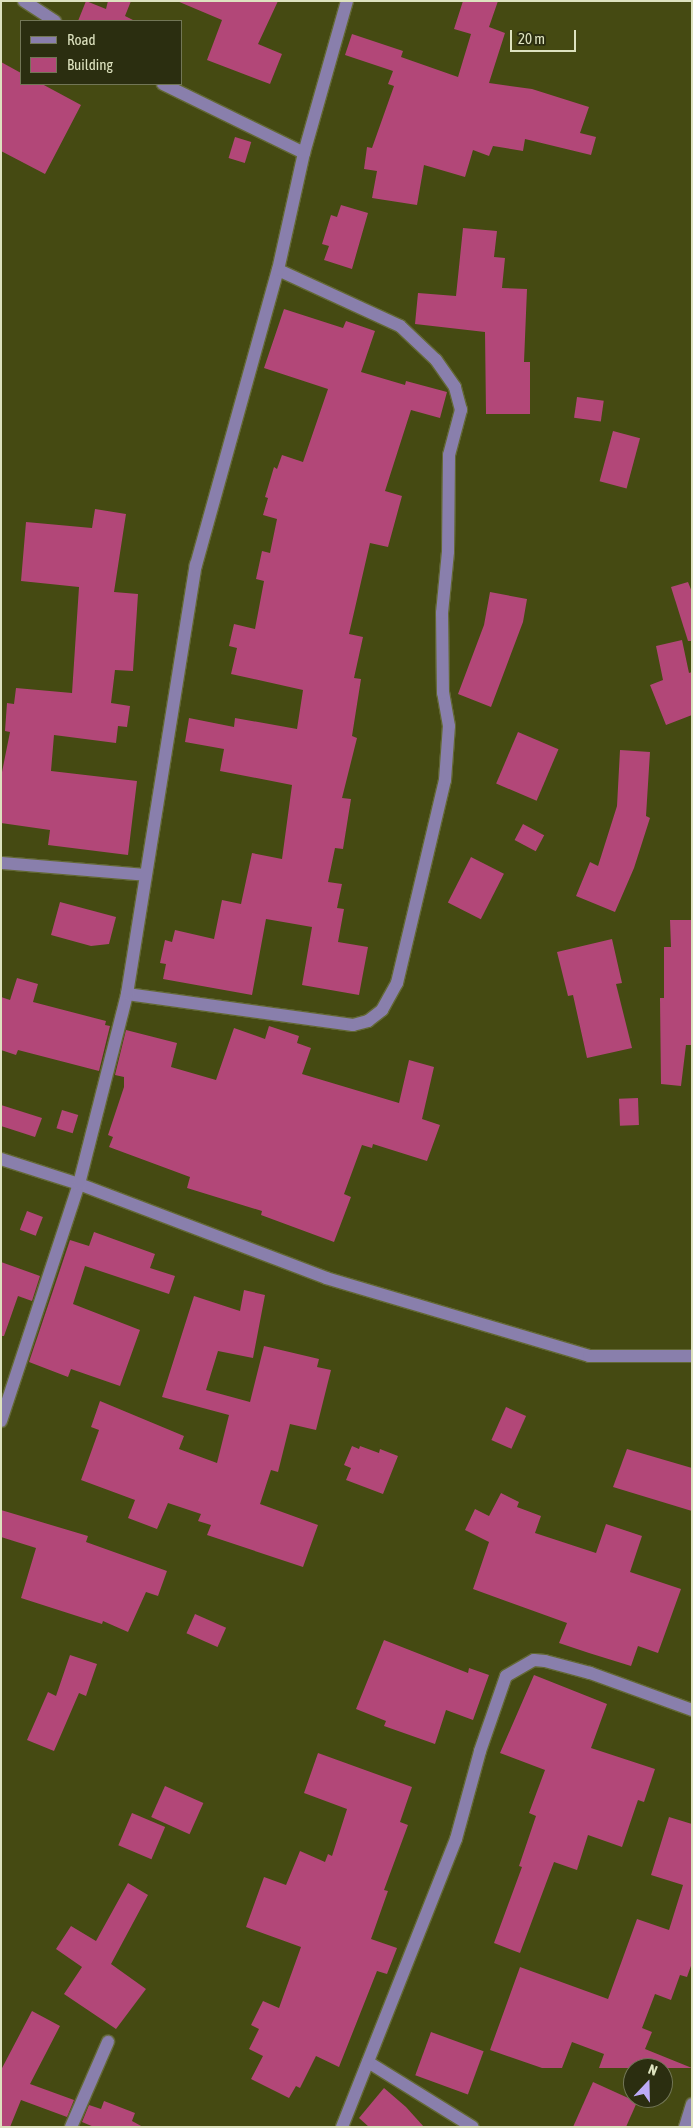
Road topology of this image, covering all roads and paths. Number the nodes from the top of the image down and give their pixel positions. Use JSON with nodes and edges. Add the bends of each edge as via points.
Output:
{"nodes":[{"id":1,"x":24,"y":1,"type":"edge"},
{"id":2,"x":347,"y":1,"type":"edge"},
{"id":3,"x":53,"y":20,"type":"edge"},
{"id":4,"x":165,"y":85,"type":"edge"},
{"id":5,"x":304,"y":153,"type":"junction"},
{"id":6,"x":278,"y":270,"type":"junction"},
{"id":7,"x":1,"y":863,"type":"edge"},
{"id":8,"x":146,"y":874,"type":"junction"},
{"id":9,"x":127,"y":994,"type":"junction"},
{"id":10,"x":1,"y":1159,"type":"edge"},
{"id":11,"x":79,"y":1184,"type":"junction"},
{"id":12,"x":692,"y":1356,"type":"edge"},
{"id":13,"x":1,"y":1421,"type":"edge"},
{"id":14,"x":692,"y":1710,"type":"edge"},
{"id":15,"x":108,"y":2042,"type":"dead end"},
{"id":16,"x":368,"y":2062,"type":"junction"},
{"id":17,"x":692,"y":2104,"type":"edge"},
{"id":18,"x":71,"y":2127,"type":"edge"},
{"id":19,"x":342,"y":2127,"type":"edge"},
{"id":20,"x":473,"y":2127,"type":"edge"},
{"id":21,"x":685,"y":2127,"type":"edge"}],
"edges":[{"from":1,"to":3,"type":"street"},
{"from":2,"to":5,"type":"street"},
{"from":4,"to":5,"type":"street"},
{"from":5,"to":6,"type":"street"},
{"from":6,"to":8,"type":"street","via":[[196,565]]},
{"from":6,"to":9,"type":"street","via":[[400,326],[436,360],[455,387],[461,410],[449,455],[448,552],[442,613],[443,693],[449,726],[445,780],[397,983],[382,1010],[368,1021],[353,1025]]},
{"from":7,"to":8,"type":"street"},
{"from":8,"to":9,"type":"street"},
{"from":9,"to":11,"type":"street"},
{"from":10,"to":11,"type":"street"},
{"from":11,"to":12,"type":"street","via":[[326,1278],[589,1356]]},
{"from":11,"to":13,"type":"street"},
{"from":14,"to":16,"type":"street","via":[[590,1673],[545,1661],[534,1660],[506,1676],[480,1751],[456,1839]]},
{"from":15,"to":18,"type":"street"},
{"from":16,"to":19,"type":"street"},
{"from":16,"to":20,"type":"street"},
{"from":17,"to":21,"type":"street"}]}
